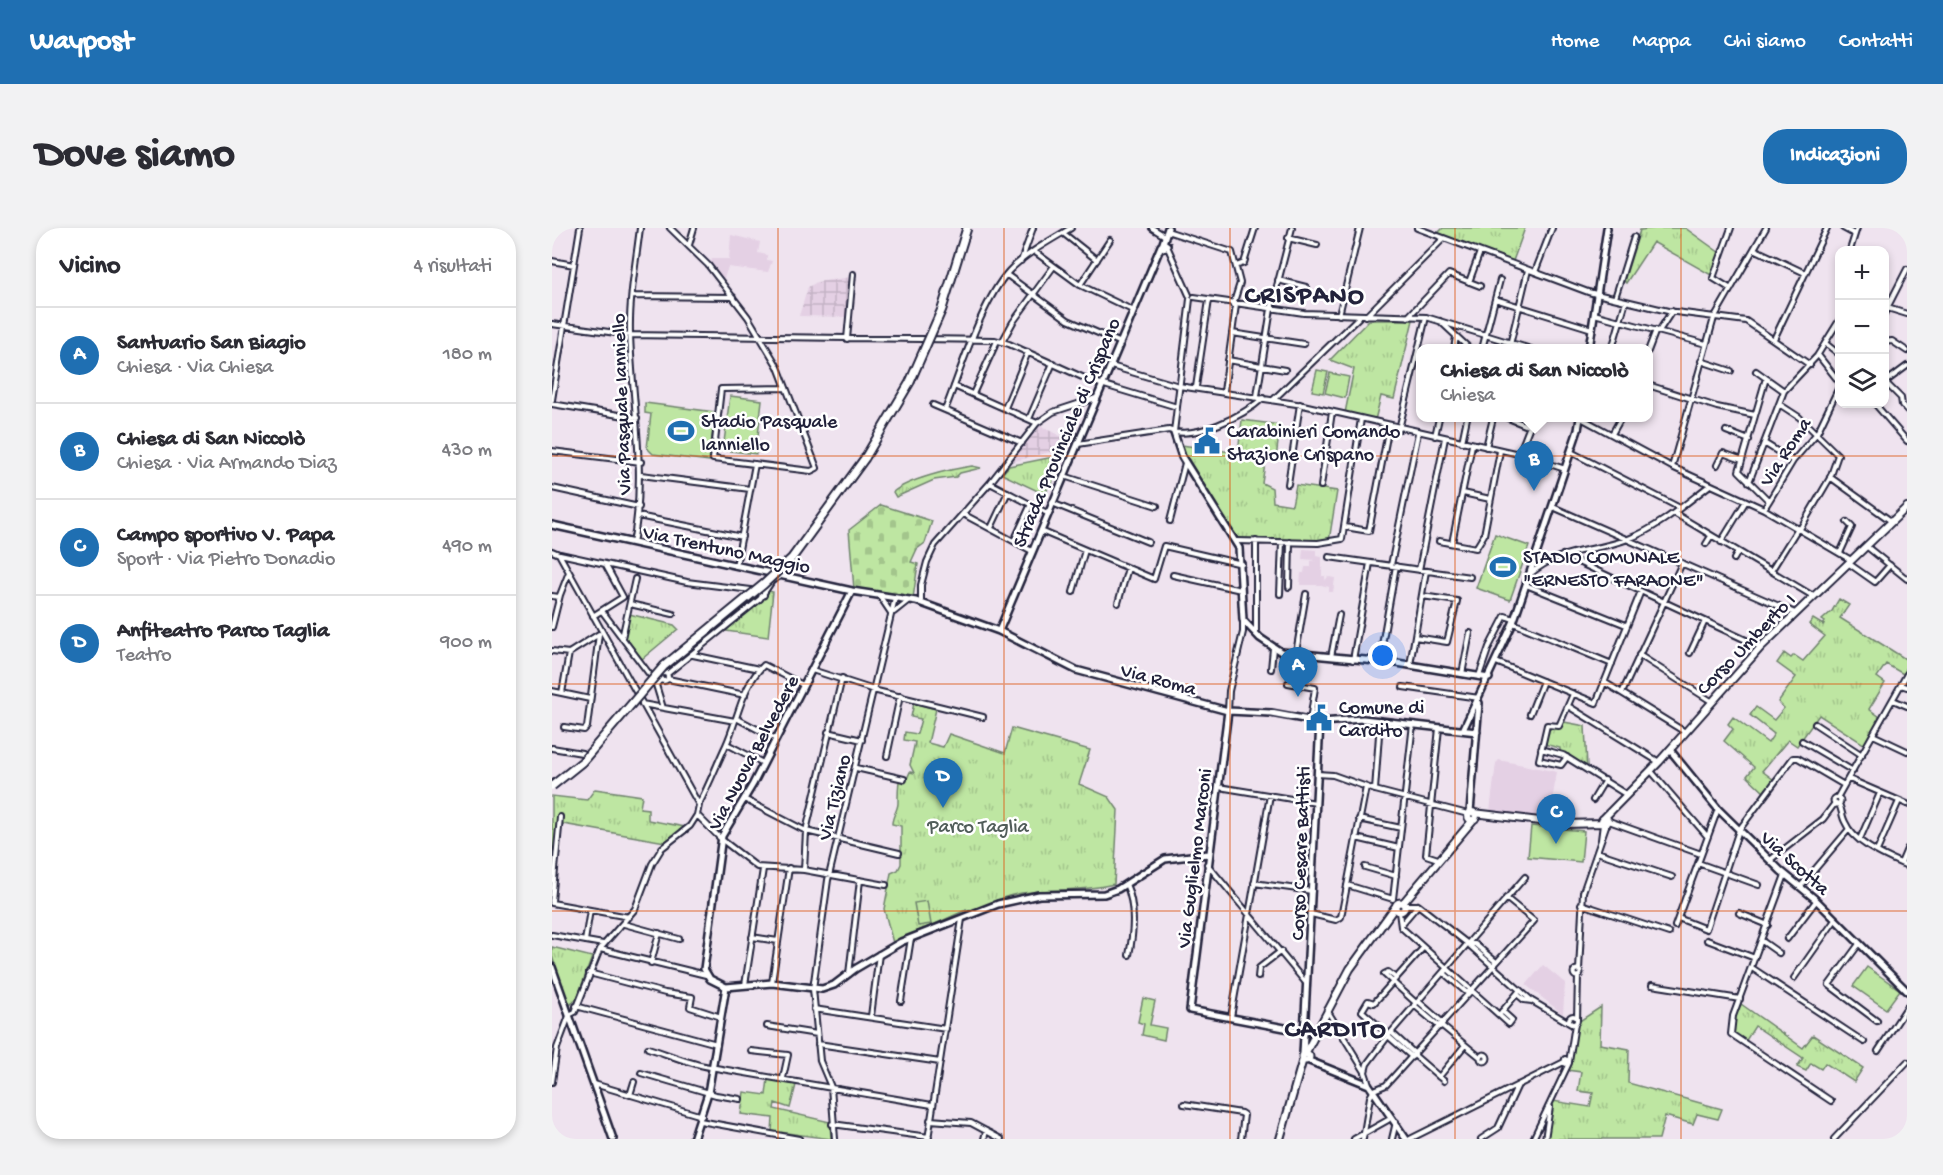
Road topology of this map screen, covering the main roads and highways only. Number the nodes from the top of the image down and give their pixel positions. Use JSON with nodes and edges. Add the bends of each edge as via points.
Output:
{"nodes":[{"id":1,"x":967,"y":228,"type":"edge"},
{"id":2,"x":1907,"y":507,"type":"edge"},
{"id":3,"x":552,"y":786,"type":"edge"},
{"id":4,"x":1280,"y":1139,"type":"edge"}],
"edges":[{"from":1,"to":3,"type":"highway","bridge":true,"via":[[942,309],[910,382],[865,458],[792,558],[664,666],[582,762]]},
{"from":2,"to":4,"type":"main road","name":"Corso Umberto I","via":[[1761,647],[1604,823],[1472,817],[1350,969],[1315,1033]]}]}
